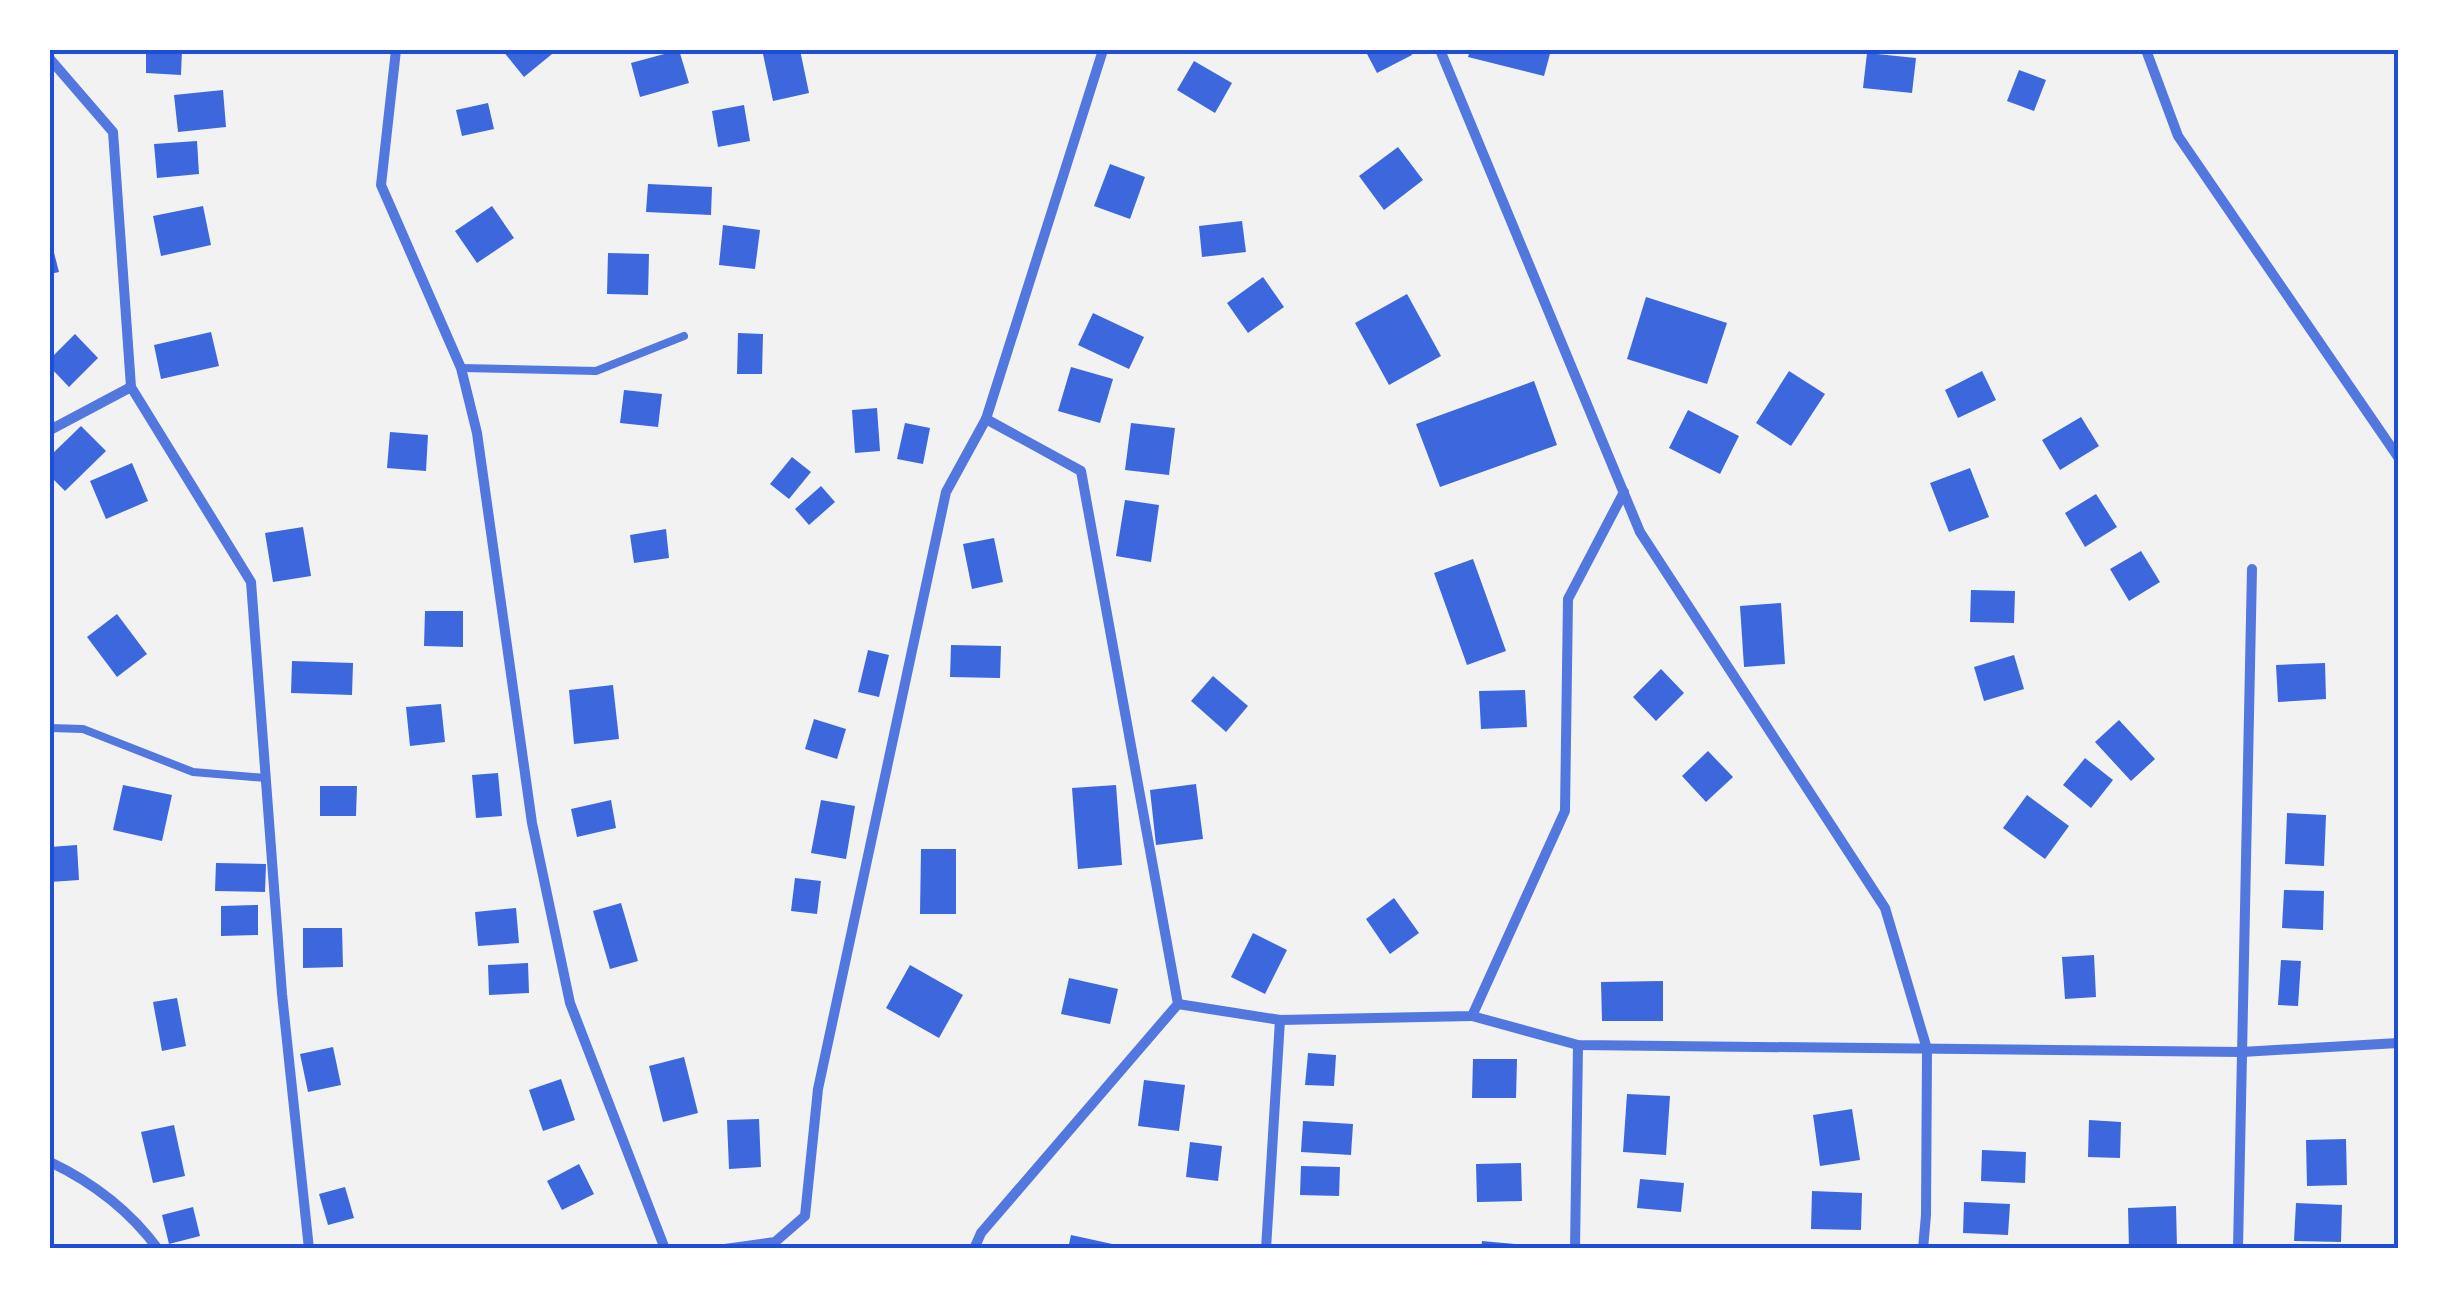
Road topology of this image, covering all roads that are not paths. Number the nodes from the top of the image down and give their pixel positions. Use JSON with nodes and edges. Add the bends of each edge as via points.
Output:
{"nodes":[{"id":1,"x":396,"y":50,"type":"edge"},
{"id":2,"x":1104,"y":50,"type":"edge"},
{"id":3,"x":1440,"y":50,"type":"edge"},
{"id":4,"x":2146,"y":50,"type":"edge"},
{"id":5,"x":50,"y":59,"type":"edge"},
{"id":6,"x":684,"y":336,"type":"dead end"},
{"id":7,"x":461,"y":368,"type":"junction"},
{"id":8,"x":130,"y":386,"type":"junction"},
{"id":9,"x":986,"y":419,"type":"junction"},
{"id":10,"x":50,"y":430,"type":"edge"},
{"id":11,"x":2398,"y":457,"type":"edge"},
{"id":12,"x":1624,"y":492,"type":"junction"},
{"id":13,"x":2252,"y":569,"type":"dead end"},
{"id":14,"x":50,"y":728,"type":"edge"},
{"id":15,"x":266,"y":778,"type":"junction"},
{"id":16,"x":1178,"y":1004,"type":"junction"},
{"id":17,"x":1472,"y":1016,"type":"junction"},
{"id":18,"x":1280,"y":1020,"type":"junction"},
{"id":19,"x":2398,"y":1042,"type":"edge"},
{"id":20,"x":1578,"y":1044,"type":"junction"},
{"id":21,"x":1927,"y":1048,"type":"junction"},
{"id":22,"x":2242,"y":1052,"type":"junction"},
{"id":23,"x":50,"y":1162,"type":"edge"},
{"id":24,"x":780,"y":1245,"type":"edge"},
{"id":25,"x":158,"y":1249,"type":"edge"},
{"id":26,"x":309,"y":1249,"type":"edge"},
{"id":27,"x":664,"y":1249,"type":"edge"},
{"id":28,"x":725,"y":1249,"type":"edge"},
{"id":29,"x":974,"y":1249,"type":"edge"},
{"id":30,"x":1266,"y":1249,"type":"edge"},
{"id":31,"x":1575,"y":1249,"type":"edge"},
{"id":32,"x":1923,"y":1249,"type":"edge"},
{"id":33,"x":2238,"y":1249,"type":"edge"}],
"edges":[{"from":1,"to":7,"type":"street","via":[[381,185]]},
{"from":2,"to":9,"type":"street"},
{"from":3,"to":12,"type":"street"},
{"from":4,"to":11,"type":"street","via":[[2178,136]]},
{"from":5,"to":8,"type":"street","via":[[113,132]]},
{"from":6,"to":7,"type":"lane","via":[[596,371]]},
{"from":7,"to":27,"type":"street","via":[[477,433],[532,823],[570,1002]]},
{"from":8,"to":10,"type":"street"},
{"from":8,"to":15,"type":"street","via":[[251,582]]},
{"from":9,"to":16,"type":"street","via":[[1081,471]]},
{"from":9,"to":24,"type":"street","via":[[946,492],[818,1090],[805,1216]]},
{"from":12,"to":17,"type":"street","via":[[1568,599],[1565,810]]},
{"from":12,"to":21,"type":"street","via":[[1640,532],[1884,908]]},
{"from":13,"to":22,"type":"street"},
{"from":14,"to":15,"type":"lane","via":[[82,729],[193,772]]},
{"from":15,"to":26,"type":"street"},
{"from":16,"to":18,"type":"street"},
{"from":16,"to":29,"type":"street"},
{"from":17,"to":18,"type":"street"},
{"from":17,"to":20,"type":"street"},
{"from":18,"to":30,"type":"street"},
{"from":19,"to":22,"type":"street"},
{"from":20,"to":21,"type":"street"},
{"from":20,"to":31,"type":"street"},
{"from":21,"to":22,"type":"street"},
{"from":21,"to":32,"type":"street"},
{"from":22,"to":33,"type":"street"},
{"from":23,"to":25,"type":"street","via":[[113,1201]]},
{"from":24,"to":28,"type":"street"}]}
